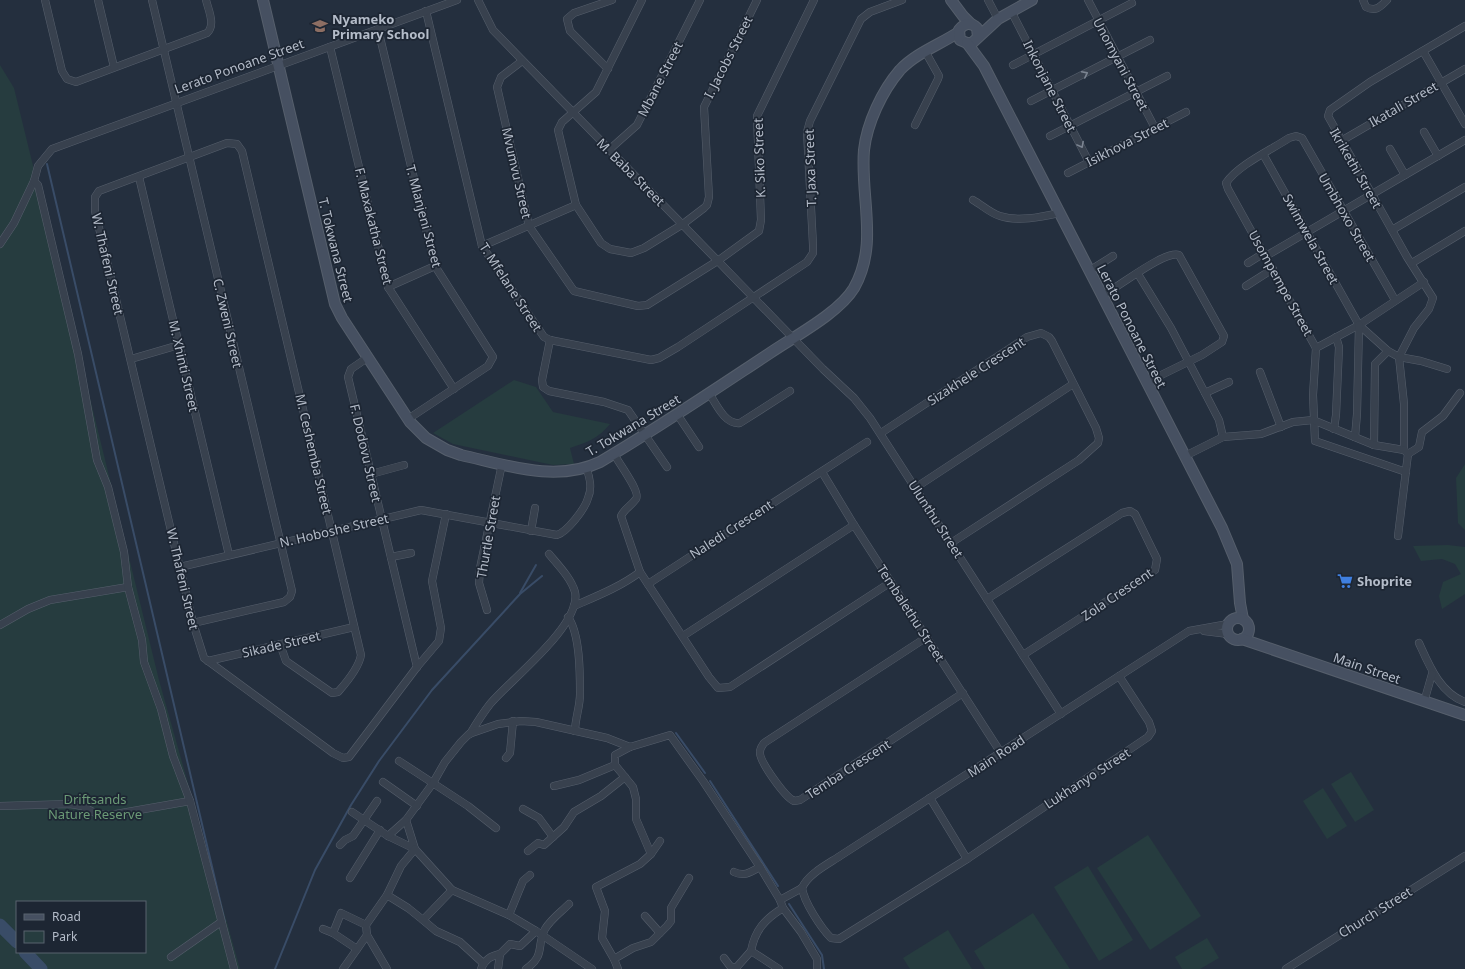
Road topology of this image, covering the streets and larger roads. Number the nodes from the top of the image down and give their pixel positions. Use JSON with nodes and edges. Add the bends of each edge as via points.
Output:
{"nodes":[{"id":1,"x":45,"y":0,"type":"edge"},
{"id":2,"x":98,"y":0,"type":"edge"},
{"id":3,"x":152,"y":0,"type":"edge"},
{"id":4,"x":206,"y":0,"type":"edge"},
{"id":5,"x":263,"y":0,"type":"edge"},
{"id":6,"x":457,"y":0,"type":"edge"},
{"id":7,"x":478,"y":0,"type":"edge"},
{"id":8,"x":612,"y":0,"type":"edge"},
{"id":9,"x":642,"y":0,"type":"edge"},
{"id":10,"x":700,"y":0,"type":"edge"},
{"id":11,"x":757,"y":0,"type":"edge"},
{"id":12,"x":814,"y":0,"type":"edge"},
{"id":13,"x":902,"y":0,"type":"edge"},
{"id":14,"x":988,"y":0,"type":"edge"},
{"id":15,"x":1088,"y":0,"type":"edge"},
{"id":16,"x":1362,"y":0,"type":"edge"},
{"id":17,"x":1387,"y":0,"type":"edge"},
{"id":18,"x":952,"y":2,"type":"edge"},
{"id":19,"x":1025,"y":2,"type":"edge"},
{"id":20,"x":1132,"y":3,"type":"dead end"},
{"id":21,"x":426,"y":11,"type":"junction"},
{"id":22,"x":1011,"y":11,"type":"junction"},
{"id":23,"x":998,"y":19,"type":"junction"},
{"id":24,"x":1098,"y":21,"type":"junction"},
{"id":25,"x":972,"y":24,"type":"junction"},
{"id":26,"x":1465,"y":26,"type":"edge"},
{"id":27,"x":378,"y":29,"type":"junction"},
{"id":28,"x":962,"y":37,"type":"junction"},
{"id":29,"x":978,"y":38,"type":"junction"},
{"id":30,"x":1150,"y":40,"type":"dead end"},
{"id":31,"x":330,"y":47,"type":"junction"},
{"id":32,"x":164,"y":50,"type":"junction"},
{"id":33,"x":925,"y":51,"type":"junction"},
{"id":34,"x":1422,"y":51,"type":"junction"},
{"id":35,"x":1034,"y":54,"type":"junction"},
{"id":36,"x":1117,"y":57,"type":"junction"},
{"id":37,"x":522,"y":61,"type":"junction"},
{"id":38,"x":1013,"y":65,"type":"dead end"},
{"id":39,"x":278,"y":66,"type":"junction"},
{"id":40,"x":984,"y":66,"type":"junction"},
{"id":41,"x":114,"y":67,"type":"junction"},
{"id":42,"x":608,"y":69,"type":"junction"},
{"id":43,"x":1465,"y":69,"type":"edge"},
{"id":44,"x":1167,"y":76,"type":"dead end"},
{"id":45,"x":1441,"y":82,"type":"junction"},
{"id":46,"x":1052,"y":90,"type":"junction"},
{"id":47,"x":1135,"y":92,"type":"junction"},
{"id":48,"x":1031,"y":101,"type":"dead end"},
{"id":49,"x":177,"y":103,"type":"junction"},
{"id":50,"x":573,"y":112,"type":"junction"},
{"id":51,"x":1186,"y":112,"type":"dead end"},
{"id":52,"x":1465,"y":124,"type":"edge"},
{"id":53,"x":915,"y":125,"type":"dead end"},
{"id":54,"x":1071,"y":126,"type":"junction"},
{"id":55,"x":1154,"y":128,"type":"junction"},
{"id":56,"x":1424,"y":132,"type":"dead end"},
{"id":57,"x":1050,"y":136,"type":"dead end"},
{"id":58,"x":1296,"y":136,"type":"joint"},
{"id":59,"x":1465,"y":140,"type":"edge"},
{"id":60,"x":1341,"y":141,"type":"junction"},
{"id":61,"x":227,"y":143,"type":"joint"},
{"id":62,"x":610,"y":149,"type":"junction"},
{"id":63,"x":1390,"y":149,"type":"dead end"},
{"id":64,"x":1263,"y":154,"type":"junction"},
{"id":65,"x":1438,"y":156,"type":"junction"},
{"id":66,"x":189,"y":157,"type":"junction"},
{"id":67,"x":1089,"y":162,"type":"junction"},
{"id":68,"x":1068,"y":173,"type":"dead end"},
{"id":69,"x":1405,"y":175,"type":"junction"},
{"id":70,"x":139,"y":177,"type":"junction"},
{"id":71,"x":34,"y":181,"type":"junction"},
{"id":72,"x":1465,"y":187,"type":"edge"},
{"id":73,"x":1371,"y":194,"type":"junction"},
{"id":74,"x":973,"y":200,"type":"dead end"},
{"id":75,"x":576,"y":205,"type":"junction"},
{"id":76,"x":1344,"y":211,"type":"junction"},
{"id":77,"x":1060,"y":213,"type":"junction"},
{"id":78,"x":683,"y":224,"type":"junction"},
{"id":79,"x":529,"y":226,"type":"junction"},
{"id":80,"x":1392,"y":230,"type":"junction"},
{"id":81,"x":1308,"y":231,"type":"junction"},
{"id":82,"x":1465,"y":232,"type":"edge"},
{"id":83,"x":0,"y":244,"type":"edge"},
{"id":84,"x":482,"y":246,"type":"junction"},
{"id":85,"x":1265,"y":254,"type":"junction"},
{"id":86,"x":1114,"y":256,"type":"dead end"},
{"id":87,"x":718,"y":260,"type":"junction"},
{"id":88,"x":1248,"y":263,"type":"dead end"},
{"id":89,"x":1412,"y":263,"type":"junction"},
{"id":90,"x":435,"y":266,"type":"junction"},
{"id":91,"x":1273,"y":269,"type":"junction"},
{"id":92,"x":1089,"y":270,"type":"junction"},
{"id":93,"x":1138,"y":274,"type":"junction"},
{"id":94,"x":1424,"y":282,"type":"junction"},
{"id":95,"x":1246,"y":286,"type":"dead end"},
{"id":96,"x":388,"y":287,"type":"junction"},
{"id":97,"x":1102,"y":296,"type":"junction"},
{"id":98,"x":754,"y":297,"type":"junction"},
{"id":99,"x":1395,"y":300,"type":"junction"},
{"id":100,"x":1359,"y":325,"type":"junction"},
{"id":101,"x":1336,"y":337,"type":"junction"},
{"id":102,"x":793,"y":338,"type":"junction"},
{"id":103,"x":550,"y":340,"type":"junction"},
{"id":104,"x":179,"y":345,"type":"junction"},
{"id":105,"x":1316,"y":348,"type":"junction"},
{"id":106,"x":1388,"y":351,"type":"junction"},
{"id":107,"x":1399,"y":357,"type":"junction"},
{"id":108,"x":367,"y":358,"type":"junction"},
{"id":109,"x":131,"y":359,"type":"junction"},
{"id":110,"x":1188,"y":362,"type":"junction"},
{"id":111,"x":1447,"y":369,"type":"dead end"},
{"id":112,"x":1260,"y":372,"type":"dead end"},
{"id":113,"x":1147,"y":382,"type":"junction"},
{"id":114,"x":1229,"y":382,"type":"dead end"},
{"id":115,"x":1073,"y":384,"type":"junction"},
{"id":116,"x":454,"y":389,"type":"junction"},
{"id":117,"x":790,"y":391,"type":"dead end"},
{"id":118,"x":709,"y":393,"type":"junction"},
{"id":119,"x":1205,"y":393,"type":"junction"},
{"id":120,"x":1460,"y":393,"type":"dead end"},
{"id":121,"x":677,"y":414,"type":"junction"},
{"id":122,"x":408,"y":419,"type":"junction"},
{"id":123,"x":1313,"y":420,"type":"junction"},
{"id":124,"x":1281,"y":426,"type":"junction"},
{"id":125,"x":1334,"y":429,"type":"junction"},
{"id":126,"x":881,"y":433,"type":"junction"},
{"id":127,"x":646,"y":434,"type":"junction"},
{"id":128,"x":1223,"y":437,"type":"junction"},
{"id":129,"x":1355,"y":437,"type":"junction"},
{"id":130,"x":867,"y":442,"type":"dead end"},
{"id":131,"x":1374,"y":444,"type":"junction"},
{"id":132,"x":699,"y":446,"type":"dead end"},
{"id":133,"x":1406,"y":452,"type":"junction"},
{"id":134,"x":614,"y":454,"type":"junction"},
{"id":135,"x":1185,"y":456,"type":"junction"},
{"id":136,"x":502,"y":464,"type":"junction"},
{"id":137,"x":404,"y":465,"type":"dead end"},
{"id":138,"x":667,"y":467,"type":"dead end"},
{"id":139,"x":586,"y":468,"type":"junction"},
{"id":140,"x":822,"y":472,"type":"junction"},
{"id":141,"x":1406,"y":472,"type":"junction"},
{"id":142,"x":371,"y":474,"type":"junction"},
{"id":143,"x":915,"y":488,"type":"junction"},
{"id":144,"x":535,"y":508,"type":"dead end"},
{"id":145,"x":446,"y":514,"type":"junction"},
{"id":146,"x":381,"y":519,"type":"junction"},
{"id":147,"x":489,"y":523,"type":"junction"},
{"id":148,"x":854,"y":525,"type":"junction"},
{"id":149,"x":332,"y":531,"type":"junction"},
{"id":150,"x":531,"y":531,"type":"junction"},
{"id":151,"x":1398,"y":536,"type":"dead end"},
{"id":152,"x":281,"y":543,"type":"junction"},
{"id":153,"x":951,"y":543,"type":"junction"},
{"id":154,"x":411,"y":553,"type":"dead end"},
{"id":155,"x":549,"y":554,"type":"dead end"},
{"id":156,"x":229,"y":555,"type":"junction"},
{"id":157,"x":391,"y":557,"type":"junction"},
{"id":158,"x":180,"y":567,"type":"junction"},
{"id":159,"x":640,"y":572,"type":"junction"},
{"id":160,"x":891,"y":582,"type":"junction"},
{"id":161,"x":648,"y":584,"type":"junction"},
{"id":162,"x":128,"y":587,"type":"junction"},
{"id":163,"x":987,"y":599,"type":"junction"},
{"id":164,"x":1240,"y":603,"type":"junction"},
{"id":165,"x":574,"y":606,"type":"junction"},
{"id":166,"x":486,"y":610,"type":"dead end"},
{"id":167,"x":568,"y":617,"type":"junction"},
{"id":168,"x":1243,"y":619,"type":"junction"},
{"id":169,"x":194,"y":623,"type":"junction"},
{"id":170,"x":0,"y":625,"type":"edge"},
{"id":171,"x":354,"y":626,"type":"junction"},
{"id":172,"x":1229,"y":626,"type":"junction"},
{"id":173,"x":683,"y":636,"type":"junction"},
{"id":174,"x":1245,"y":636,"type":"junction"},
{"id":175,"x":927,"y":637,"type":"junction"},
{"id":176,"x":1419,"y":643,"type":"dead end"},
{"id":177,"x":280,"y":644,"type":"junction"},
{"id":178,"x":1023,"y":655,"type":"junction"},
{"id":179,"x":208,"y":661,"type":"junction"},
{"id":180,"x":417,"y":667,"type":"junction"},
{"id":181,"x":1432,"y":674,"type":"junction"},
{"id":182,"x":1119,"y":676,"type":"junction"},
{"id":183,"x":963,"y":693,"type":"junction"},
{"id":184,"x":1424,"y":702,"type":"junction"},
{"id":185,"x":1465,"y":702,"type":"edge"},
{"id":186,"x":1061,"y":714,"type":"junction"},
{"id":187,"x":1465,"y":715,"type":"edge"},
{"id":188,"x":513,"y":721,"type":"junction"},
{"id":189,"x":575,"y":731,"type":"junction"},
{"id":190,"x":469,"y":734,"type":"junction"},
{"id":191,"x":630,"y":747,"type":"junction"},
{"id":192,"x":1001,"y":753,"type":"junction"},
{"id":193,"x":506,"y":758,"type":"dead end"},
{"id":194,"x":399,"y":761,"type":"dead end"},
{"id":195,"x":615,"y":765,"type":"junction"},
{"id":196,"x":624,"y":777,"type":"junction"},
{"id":197,"x":383,"y":782,"type":"dead end"},
{"id":198,"x":433,"y":783,"type":"junction"},
{"id":199,"x":554,"y":786,"type":"dead end"},
{"id":200,"x":930,"y":798,"type":"junction"},
{"id":201,"x":190,"y":801,"type":"junction"},
{"id":202,"x":377,"y":801,"type":"dead end"},
{"id":203,"x":0,"y":806,"type":"edge"},
{"id":204,"x":417,"y":806,"type":"junction"},
{"id":205,"x":523,"y":809,"type":"dead end"},
{"id":206,"x":352,"y":812,"type":"dead end"},
{"id":207,"x":406,"y":820,"type":"junction"},
{"id":208,"x":365,"y":821,"type":"junction"},
{"id":209,"x":496,"y":828,"type":"dead end"},
{"id":210,"x":380,"y":830,"type":"junction"},
{"id":211,"x":388,"y":836,"type":"junction"},
{"id":212,"x":553,"y":837,"type":"junction"},
{"id":213,"x":660,"y":842,"type":"dead end"},
{"id":214,"x":340,"y":845,"type":"dead end"},
{"id":215,"x":415,"y":849,"type":"junction"},
{"id":216,"x":528,"y":851,"type":"dead end"},
{"id":217,"x":651,"y":854,"type":"junction"},
{"id":218,"x":1465,"y":856,"type":"edge"},
{"id":219,"x":967,"y":859,"type":"junction"},
{"id":220,"x":760,"y":867,"type":"junction"},
{"id":221,"x":734,"y":872,"type":"dead end"},
{"id":222,"x":530,"y":875,"type":"dead end"},
{"id":223,"x":350,"y":878,"type":"dead end"},
{"id":224,"x":689,"y":878,"type":"dead end"},
{"id":225,"x":802,"y":888,"type":"junction"},
{"id":226,"x":452,"y":890,"type":"junction"},
{"id":227,"x":387,"y":895,"type":"junction"},
{"id":228,"x":780,"y":900,"type":"junction"},
{"id":229,"x":569,"y":904,"type":"dead end"},
{"id":230,"x":783,"y":908,"type":"junction"},
{"id":231,"x":509,"y":915,"type":"junction"},
{"id":232,"x":645,"y":916,"type":"dead end"},
{"id":233,"x":423,"y":920,"type":"junction"},
{"id":234,"x":221,"y":922,"type":"junction"},
{"id":235,"x":366,"y":924,"type":"junction"},
{"id":236,"x":323,"y":929,"type":"dead end"},
{"id":237,"x":536,"y":931,"type":"junction"},
{"id":238,"x":333,"y":933,"type":"junction"},
{"id":239,"x":660,"y":933,"type":"junction"},
{"id":240,"x":367,"y":935,"type":"junction"},
{"id":241,"x":543,"y":935,"type":"junction"},
{"id":242,"x":357,"y":948,"type":"junction"},
{"id":243,"x":751,"y":951,"type":"junction"},
{"id":244,"x":500,"y":954,"type":"junction"},
{"id":245,"x":171,"y":957,"type":"dead end"},
{"id":246,"x":724,"y":958,"type":"dead end"},
{"id":247,"x":614,"y":959,"type":"junction"},
{"id":248,"x":482,"y":966,"type":"edge"},
{"id":249,"x":345,"y":968,"type":"edge"},
{"id":250,"x":234,"y":969,"type":"edge"},
{"id":251,"x":387,"y":969,"type":"edge"},
{"id":252,"x":498,"y":969,"type":"edge"},
{"id":253,"x":526,"y":969,"type":"edge"},
{"id":254,"x":592,"y":969,"type":"edge"},
{"id":255,"x":618,"y":969,"type":"edge"},
{"id":256,"x":779,"y":969,"type":"edge"},
{"id":257,"x":817,"y":969,"type":"edge"},
{"id":258,"x":1286,"y":969,"type":"edge"}],
"edges":[{"from":1,"to":41,"type":"street","via":[[62,71],[67,79],[81,81]]},
{"from":2,"to":41,"type":"street"},
{"from":3,"to":32,"type":"street","name":"C. Zweni Street"},
{"from":4,"to":32,"type":"street","via":[[210,30]]},
{"from":5,"to":39,"type":"street","name":"T. Tokwana Street"},
{"from":6,"to":21,"type":"street","name":"Lerato Ponoane Street"},
{"from":7,"to":37,"type":"street","name":"M. Baba Street","via":[[493,30]]},
{"from":8,"to":42,"type":"street","via":[[574,13],[567,20],[570,31]]},
{"from":9,"to":42,"type":"street"},
{"from":10,"to":62,"type":"street","name":"Mbane Street","via":[[637,125]]},
{"from":11,"to":78,"type":"street","name":"I. Jacobs Street","via":[[704,107],[708,201],[704,208]]},
{"from":12,"to":87,"type":"street","name":"K. Siko Street","via":[[756,116],[761,227],[756,235]]},
{"from":13,"to":98,"type":"street","name":"T. Jaxa Street","via":[[870,12],[861,19],[808,126],[813,246],[811,257]]},
{"from":14,"to":23,"type":"street"},
{"from":15,"to":24,"type":"street","name":"Unomyani Street"},
{"from":16,"to":17,"type":"street","via":[[1366,7],[1371,9],[1376,9]]},
{"from":18,"to":25,"type":"street"},
{"from":18,"to":28,"type":"street"},
{"from":19,"to":22,"type":"street"},
{"from":20,"to":24,"type":"street"},
{"from":21,"to":27,"type":"street","name":"Lerato Ponoane Street"},
{"from":21,"to":84,"type":"street","name":"T. Mfelane Street"},
{"from":22,"to":23,"type":"street"},
{"from":22,"to":35,"type":"street","name":"Inkonjane Street"},
{"from":23,"to":25,"type":"street"},
{"from":23,"to":29,"type":"street"},
{"from":24,"to":35,"type":"street"},
{"from":24,"to":36,"type":"street","name":"Unomyani Street"},
{"from":25,"to":28,"type":"street","via":[[965,24]]},
{"from":25,"to":29,"type":"street","via":[[978,30]]},
{"from":26,"to":34,"type":"street","name":"Ikrikethi Street"},
{"from":27,"to":31,"type":"street","name":"Lerato Ponoane Street"},
{"from":27,"to":90,"type":"street","name":"T. Mlanjeni Street"},
{"from":28,"to":29,"type":"street","via":[[972,43]]},
{"from":28,"to":33,"type":"street","name":"T. Tokwana Street"},
{"from":28,"to":40,"type":"street","name":"Lerato Ponoane Street"},
{"from":29,"to":40,"type":"street","name":"Lerato Ponoane Street"},
{"from":30,"to":36,"type":"street"},
{"from":31,"to":39,"type":"street","name":"Lerato Ponoane Street"},
{"from":31,"to":96,"type":"street","name":"F. Maxakatha Street"},
{"from":32,"to":41,"type":"street"},
{"from":32,"to":49,"type":"street","name":"C. Zweni Street"},
{"from":33,"to":53,"type":"street","via":[[938,79]]},
{"from":33,"to":102,"type":"street","name":"T. Tokwana Street","via":[[908,63],[891,82],[869,126],[864,165],[869,238],[861,274],[843,303]]},
{"from":34,"to":45,"type":"street"},
{"from":34,"to":60,"type":"street","name":"Ikrikethi Street","via":[[1330,110],[1328,116]]},
{"from":35,"to":38,"type":"street"},
{"from":35,"to":46,"type":"street","name":"Inkonjane Street"},
{"from":46,"to":36,"type":"street","one_way":true},
{"from":36,"to":47,"type":"street","name":"Unomyani Street"},
{"from":37,"to":50,"type":"street","name":"M. Baba Street"},
{"from":37,"to":79,"type":"street","name":"Mvumvu Street","via":[[501,77],[497,87]]},
{"from":39,"to":49,"type":"street","name":"Lerato Ponoane Street"},
{"from":39,"to":108,"type":"street","name":"T. Tokwana Street","via":[[335,304]]},
{"from":40,"to":77,"type":"street","name":"Lerato Ponoane Street"},
{"from":42,"to":50,"type":"street","via":[[596,92]]},
{"from":43,"to":45,"type":"street","name":"Ikatali Street"},
{"from":44,"to":47,"type":"street"},
{"from":45,"to":52,"type":"street"},
{"from":45,"to":60,"type":"street","name":"Ikatali Street"},
{"from":46,"to":48,"type":"street"},
{"from":46,"to":54,"type":"street","name":"Inkonjane Street"},
{"from":47,"to":54,"type":"street"},
{"from":47,"to":55,"type":"street","name":"Unomyani Street"},
{"from":49,"to":66,"type":"street","name":"C. Zweni Street"},
{"from":49,"to":71,"type":"street","name":"Lerato Ponoane Street","via":[[52,150],[38,166]]},
{"from":50,"to":62,"type":"street","name":"M. Baba Street"},
{"from":50,"to":75,"type":"street","name":"I. Jacobs Street","via":[[560,124],[558,130]]},
{"from":51,"to":55,"type":"street","name":"Isikhova Street"},
{"from":54,"to":57,"type":"street"},
{"from":54,"to":67,"type":"street","name":"Inkonjane Street","one_way":true},
{"from":55,"to":67,"type":"street","name":"Isikhova Street"},
{"from":56,"to":65,"type":"street"},
{"from":58,"to":64,"type":"street","name":"Usompempe Street"},
{"from":58,"to":76,"type":"street","name":"Umbhoxo Street","via":[[1302,138]]},
{"from":59,"to":65,"type":"street"},
{"from":60,"to":73,"type":"street","name":"Ikrikethi Street"},
{"from":61,"to":66,"type":"street","name":"W. Thafeni Street"},
{"from":61,"to":149,"type":"street","name":"M. Ceshemba Street","via":[[237,144],[242,150]]},
{"from":62,"to":78,"type":"street","name":"M. Baba Street"},
{"from":63,"to":69,"type":"street"},
{"from":64,"to":81,"type":"street","name":"Swimwela Street"},
{"from":64,"to":85,"type":"street","name":"Usompempe Street","via":[[1230,176],[1226,183]]},
{"from":65,"to":69,"type":"street"},
{"from":66,"to":70,"type":"street","name":"W. Thafeni Street"},
{"from":66,"to":152,"type":"street","name":"C. Zweni Street"},
{"from":67,"to":68,"type":"street","name":"Isikhova Street"},
{"from":69,"to":73,"type":"street"},
{"from":70,"to":104,"type":"street","name":"M. Xhinti Street"},
{"from":70,"to":109,"type":"street","name":"W. Thafeni Street","via":[[99,191],[94,201]]},
{"from":71,"to":83,"type":"street"},
{"from":71,"to":162,"type":"street","via":[[38,185],[58,262],[97,460],[108,487],[124,552]]},
{"from":72,"to":80,"type":"street"},
{"from":73,"to":76,"type":"street"},
{"from":73,"to":80,"type":"street","name":"Ikrikethi Street"},
{"from":74,"to":77,"type":"street","via":[[999,216],[1008,218]]},
{"from":75,"to":78,"type":"street","name":"I. Jacobs Street","via":[[601,243],[610,249],[631,253]]},
{"from":75,"to":79,"type":"street"},
{"from":76,"to":81,"type":"street"},
{"from":76,"to":99,"type":"street","name":"Umbhoxo Street"},
{"from":77,"to":92,"type":"street","name":"Lerato Ponoane Street"},
{"from":78,"to":87,"type":"street","name":"M. Baba Street"},
{"from":79,"to":84,"type":"street"},
{"from":79,"to":87,"type":"street","name":"Mvumvu Street","via":[[574,291],[638,306],[651,304]]},
{"from":80,"to":89,"type":"street","name":"Ikrikethi Street"},
{"from":81,"to":85,"type":"street"},
{"from":81,"to":100,"type":"street","name":"Swimwela Street"},
{"from":82,"to":89,"type":"street"},
{"from":84,"to":103,"type":"street","name":"T. Mfelane Street","via":[[540,333]]},
{"from":85,"to":88,"type":"street"},
{"from":85,"to":91,"type":"street","name":"Usompempe Street"},
{"from":86,"to":92,"type":"street"},
{"from":87,"to":98,"type":"street","name":"M. Baba Street"},
{"from":89,"to":94,"type":"street","name":"Ikrikethi Street"},
{"from":90,"to":96,"type":"street"},
{"from":90,"to":116,"type":"street","name":"T. Mlanjeni Street","via":[[493,357],[488,366]]},
{"from":91,"to":95,"type":"street"},
{"from":91,"to":105,"type":"street","name":"Usompempe Street"},
{"from":92,"to":97,"type":"street","name":"Lerato Ponoane Street"},
{"from":93,"to":97,"type":"street"},
{"from":93,"to":110,"type":"street"},
{"from":93,"to":110,"type":"street","via":[[1159,259],[1175,253],[1179,255],[1190,274],[1224,339],[1211,350]]},
{"from":94,"to":99,"type":"street","name":"Usompempe Street"},
{"from":94,"to":107,"type":"street","name":"Ikrikethi Street","via":[[1433,298],[1429,309],[1414,328]]},
{"from":96,"to":116,"type":"street","name":"F. Maxakatha Street"},
{"from":97,"to":113,"type":"street","name":"Lerato Ponoane Street"},
{"from":98,"to":102,"type":"street","name":"M. Baba Street"},
{"from":98,"to":103,"type":"street","name":"T. Mfelane Street","via":[[656,359]]},
{"from":99,"to":100,"type":"street","name":"Usompempe Street"},
{"from":100,"to":101,"type":"street","name":"Usompempe Street"},
{"from":100,"to":106,"type":"street"},
{"from":100,"to":129,"type":"street","via":[[1358,414]]},
{"from":101,"to":105,"type":"street","name":"Usompempe Street"},
{"from":101,"to":125,"type":"street","via":[[1339,347]]},
{"from":102,"to":118,"type":"street","name":"T. Tokwana Street"},
{"from":102,"to":126,"type":"street","name":"Ulunthu Street","via":[[854,398]]},
{"from":103,"to":127,"type":"street","via":[[542,380],[543,387],[549,391],[624,408],[634,416]]},
{"from":104,"to":109,"type":"street"},
{"from":104,"to":156,"type":"street","name":"M. Xhinti Street"},
{"from":105,"to":123,"type":"street"},
{"from":106,"to":107,"type":"street"},
{"from":106,"to":131,"type":"street","via":[[1375,364]]},
{"from":107,"to":111,"type":"street"},
{"from":107,"to":133,"type":"street"},
{"from":108,"to":122,"type":"street","name":"T. Tokwana Street"},
{"from":108,"to":142,"type":"street","name":"F. Dodovu Street","via":[[351,369],[348,377]]},
{"from":109,"to":158,"type":"street","name":"W. Thafeni Street"},
{"from":110,"to":113,"type":"street"},
{"from":110,"to":119,"type":"street"},
{"from":112,"to":124,"type":"street"},
{"from":113,"to":135,"type":"street","name":"Lerato Ponoane Street"},
{"from":114,"to":119,"type":"street"},
{"from":115,"to":126,"type":"street","name":"Sizakhele Crescent","via":[[1049,337],[1037,333],[1027,337]]},
{"from":115,"to":143,"type":"street"},
{"from":115,"to":153,"type":"street","name":"Sizakhele Crescent","via":[[1098,433],[1096,446],[1079,460]]},
{"from":116,"to":122,"type":"street","name":"T. Mlanjeni Street"},
{"from":117,"to":118,"type":"street","via":[[734,424],[729,421]]},
{"from":118,"to":121,"type":"street","name":"T. Tokwana Street"},
{"from":119,"to":128,"type":"street","via":[[1219,420]]},
{"from":120,"to":133,"type":"street","via":[[1443,416],[1422,432],[1419,447]]},
{"from":121,"to":127,"type":"street","name":"T. Tokwana Street"},
{"from":121,"to":132,"type":"street"},
{"from":122,"to":136,"type":"street","name":"T. Tokwana Street","via":[[426,438],[447,450]]},
{"from":123,"to":124,"type":"street"},
{"from":123,"to":125,"type":"street"},
{"from":123,"to":141,"type":"street","via":[[1316,442]]},
{"from":124,"to":128,"type":"street","via":[[1261,434]]},
{"from":125,"to":129,"type":"street"},
{"from":126,"to":143,"type":"street","name":"Ulunthu Street"},
{"from":127,"to":134,"type":"street","name":"T. Tokwana Street"},
{"from":127,"to":138,"type":"street"},
{"from":128,"to":135,"type":"street"},
{"from":129,"to":131,"type":"street"},
{"from":130,"to":140,"type":"street","name":"Naledi Crescent"},
{"from":131,"to":133,"type":"street"},
{"from":133,"to":141,"type":"street"},
{"from":134,"to":139,"type":"street","name":"T. Tokwana Street"},
{"from":134,"to":159,"type":"street","via":[[637,495],[621,516]]},
{"from":135,"to":164,"type":"street","name":"Lerato Ponoane Street","via":[[1234,556],[1239,577]]},
{"from":136,"to":139,"type":"street","name":"T. Tokwana Street","via":[[552,473]]},
{"from":136,"to":147,"type":"street","name":"Thurtle Street"},
{"from":137,"to":142,"type":"street"},
{"from":139,"to":150,"type":"street","name":"N. Hoboshe Street","via":[[590,480],[588,500],[564,533],[556,535]]},
{"from":140,"to":148,"type":"street","name":"Tembalethu Street"},
{"from":140,"to":161,"type":"street","name":"Naledi Crescent"},
{"from":141,"to":151,"type":"street"},
{"from":142,"to":146,"type":"street","name":"F. Dodovu Street"},
{"from":143,"to":153,"type":"street","name":"Ulunthu Street"},
{"from":144,"to":150,"type":"street"},
{"from":145,"to":146,"type":"street","name":"N. Hoboshe Street","via":[[421,510]]},
{"from":145,"to":147,"type":"street","name":"N. Hoboshe Street"},
{"from":145,"to":180,"type":"street","name":"W. Thafeni Street","via":[[432,581],[441,628],[440,638]]},
{"from":146,"to":149,"type":"street","name":"N. Hoboshe Street"},
{"from":146,"to":157,"type":"street","name":"F. Dodovu Street"},
{"from":147,"to":150,"type":"street","name":"N. Hoboshe Street"},
{"from":147,"to":166,"type":"street","name":"Thurtle Street","via":[[479,583]]},
{"from":148,"to":160,"type":"street","name":"Tembalethu Street"},
{"from":148,"to":173,"type":"street"},
{"from":149,"to":152,"type":"street","name":"N. Hoboshe Street"},
{"from":149,"to":171,"type":"street","name":"M. Ceshemba Street"},
{"from":152,"to":156,"type":"street","name":"N. Hoboshe Street"},
{"from":152,"to":169,"type":"street","name":"C. Zweni Street","via":[[292,591],[288,600]]},
{"from":153,"to":163,"type":"street","name":"Ulunthu Street"},
{"from":154,"to":157,"type":"street"},
{"from":155,"to":165,"type":"street","via":[[572,586]]},
{"from":156,"to":158,"type":"street","name":"N. Hoboshe Street"},
{"from":157,"to":180,"type":"street","name":"F. Dodovu Street"},
{"from":158,"to":169,"type":"street","name":"W. Thafeni Street"},
{"from":159,"to":161,"type":"street"},
{"from":159,"to":165,"type":"street","via":[[601,595]]},
{"from":160,"to":173,"type":"street","via":[[730,687],[718,688]]},
{"from":160,"to":175,"type":"street","name":"Tembalethu Street"},
{"from":161,"to":173,"type":"street"},
{"from":162,"to":170,"type":"street","via":[[50,600]]},
{"from":162,"to":201,"type":"street","via":[[142,640],[144,662],[161,709],[173,756]]},
{"from":163,"to":178,"type":"street","name":"Ulunthu Street"},
{"from":163,"to":178,"type":"street","name":"Zola Crescent","via":[[1122,513],[1130,511],[1135,514],[1157,559],[1155,570]]},
{"from":164,"to":168,"type":"street","name":"Lerato Ponoane Street"},
{"from":164,"to":172,"type":"street","name":"Lerato Ponoane Street"},
{"from":165,"to":167,"type":"street"},
{"from":167,"to":189,"type":"street","via":[[574,625],[578,651],[580,695]]},
{"from":167,"to":190,"type":"street","via":[[555,638],[490,704]]},
{"from":168,"to":172,"type":"street"},
{"from":168,"to":174,"type":"street","name":"Lerato Ponoane Street","via":[[1248,624]]},
{"from":169,"to":179,"type":"street","name":"W. Thafeni Street","via":[[202,655]]},
{"from":171,"to":177,"type":"street","name":"Sikade Street"},
{"from":171,"to":177,"type":"street","name":"M. Ceshemba Street","via":[[361,652],[360,659],[335,693],[328,692],[286,661]]},
{"from":172,"to":174,"type":"street","via":[[1235,640]]},
{"from":172,"to":182,"type":"street","name":"Main Road","via":[[1194,629]]},
{"from":174,"to":184,"type":"street","name":"Main Street","via":[[1260,645]]},
{"from":175,"to":183,"type":"street","name":"Tembalethu Street"},
{"from":175,"to":183,"type":"street","name":"Temba Crescent","via":[[764,743],[760,754],[767,768],[788,797],[794,801],[800,800]]},
{"from":176,"to":181,"type":"street"},
{"from":177,"to":179,"type":"street","name":"Sikade Street"},
{"from":178,"to":186,"type":"street","name":"Ulunthu Street"},
{"from":179,"to":180,"type":"street","name":"W. Thafeni Street","via":[[333,753],[346,758],[353,753]]},
{"from":181,"to":184,"type":"street"},
{"from":181,"to":185,"type":"street","via":[[1455,697]]},
{"from":182,"to":186,"type":"street","name":"Main Road"},
{"from":182,"to":219,"type":"street","name":"Lukhanyo Street","via":[[1149,722],[1152,731],[1148,737]]},
{"from":183,"to":192,"type":"street","name":"Tembalethu Street"},
{"from":184,"to":187,"type":"street","name":"Main Street"},
{"from":186,"to":192,"type":"street","name":"Main Road"},
{"from":188,"to":189,"type":"street","via":[[536,722]]},
{"from":188,"to":190,"type":"street"},
{"from":188,"to":193,"type":"street","via":[[510,753]]},
{"from":189,"to":191,"type":"street","via":[[607,738]]},
{"from":190,"to":198,"type":"street","via":[[453,751]]},
{"from":191,"to":195,"type":"street","via":[[615,755]]},
{"from":191,"to":220,"type":"street","via":[[670,735]]},
{"from":192,"to":200,"type":"street","name":"Main Road"},
{"from":194,"to":198,"type":"street"},
{"from":195,"to":196,"type":"street"},
{"from":195,"to":199,"type":"street","via":[[579,780]]},
{"from":196,"to":212,"type":"street","via":[[601,796],[574,812]]},
{"from":196,"to":217,"type":"street","via":[[633,787],[636,819]]},
{"from":197,"to":204,"type":"street"},
{"from":198,"to":204,"type":"street"},
{"from":198,"to":209,"type":"street","via":[[487,819]]},
{"from":200,"to":219,"type":"street"},
{"from":200,"to":225,"type":"street","name":"Main Road","via":[[840,856],[804,883]]},
{"from":201,"to":203,"type":"street","via":[[110,815],[96,814],[82,806],[70,804]]},
{"from":201,"to":234,"type":"street"},
{"from":202,"to":208,"type":"street"},
{"from":204,"to":207,"type":"street"},
{"from":205,"to":212,"type":"street","via":[[539,818]]},
{"from":206,"to":208,"type":"street"},
{"from":207,"to":211,"type":"street"},
{"from":207,"to":215,"type":"street"},
{"from":208,"to":210,"type":"street"},
{"from":208,"to":214,"type":"street","via":[[353,836]]},
{"from":210,"to":211,"type":"street"},
{"from":210,"to":223,"type":"street"},
{"from":211,"to":215,"type":"street"},
{"from":212,"to":216,"type":"street","via":[[544,844],[538,843]]},
{"from":213,"to":217,"type":"street"},
{"from":215,"to":226,"type":"street"},
{"from":215,"to":227,"type":"street","via":[[398,871]]},
{"from":217,"to":247,"type":"street","via":[[640,864],[596,887],[606,911],[602,938]]},
{"from":218,"to":258,"type":"street","name":"Church Street"},
{"from":219,"to":225,"type":"street","name":"Lukhanyo Street","via":[[839,939],[831,938],[825,932]]},
{"from":220,"to":221,"type":"street","via":[[747,874],[739,875]]},
{"from":220,"to":228,"type":"street"},
{"from":222,"to":231,"type":"street","via":[[524,881]]},
{"from":224,"to":239,"type":"street","via":[[671,908],[671,921]]},
{"from":225,"to":228,"type":"street","name":"Main Road"},
{"from":226,"to":231,"type":"street"},
{"from":226,"to":233,"type":"street"},
{"from":227,"to":233,"type":"street"},
{"from":227,"to":235,"type":"street"},
{"from":228,"to":230,"type":"street"},
{"from":229,"to":241,"type":"street","via":[[550,923]]},
{"from":230,"to":243,"type":"street","via":[[760,927]]},
{"from":230,"to":257,"type":"street","via":[[818,959]]},
{"from":231,"to":237,"type":"street"},
{"from":232,"to":239,"type":"street"},
{"from":233,"to":248,"type":"street","via":[[436,931],[463,945]]},
{"from":234,"to":245,"type":"street"},
{"from":234,"to":250,"type":"street"},
{"from":235,"to":238,"type":"street","via":[[341,913]]},
{"from":235,"to":240,"type":"street"},
{"from":236,"to":238,"type":"street"},
{"from":237,"to":241,"type":"street"},
{"from":237,"to":244,"type":"street","via":[[520,946],[510,944]]},
{"from":238,"to":242,"type":"street"},
{"from":239,"to":247,"type":"street","via":[[650,942]]},
{"from":240,"to":242,"type":"street"},
{"from":240,"to":251,"type":"street"},
{"from":241,"to":253,"type":"street","via":[[540,954]]},
{"from":241,"to":254,"type":"street"},
{"from":242,"to":249,"type":"street"},
{"from":243,"to":246,"type":"street","via":[[736,968],[730,966]]},
{"from":243,"to":256,"type":"street"},
{"from":244,"to":248,"type":"street"},
{"from":244,"to":252,"type":"street"},
{"from":247,"to":255,"type":"street"}]}
